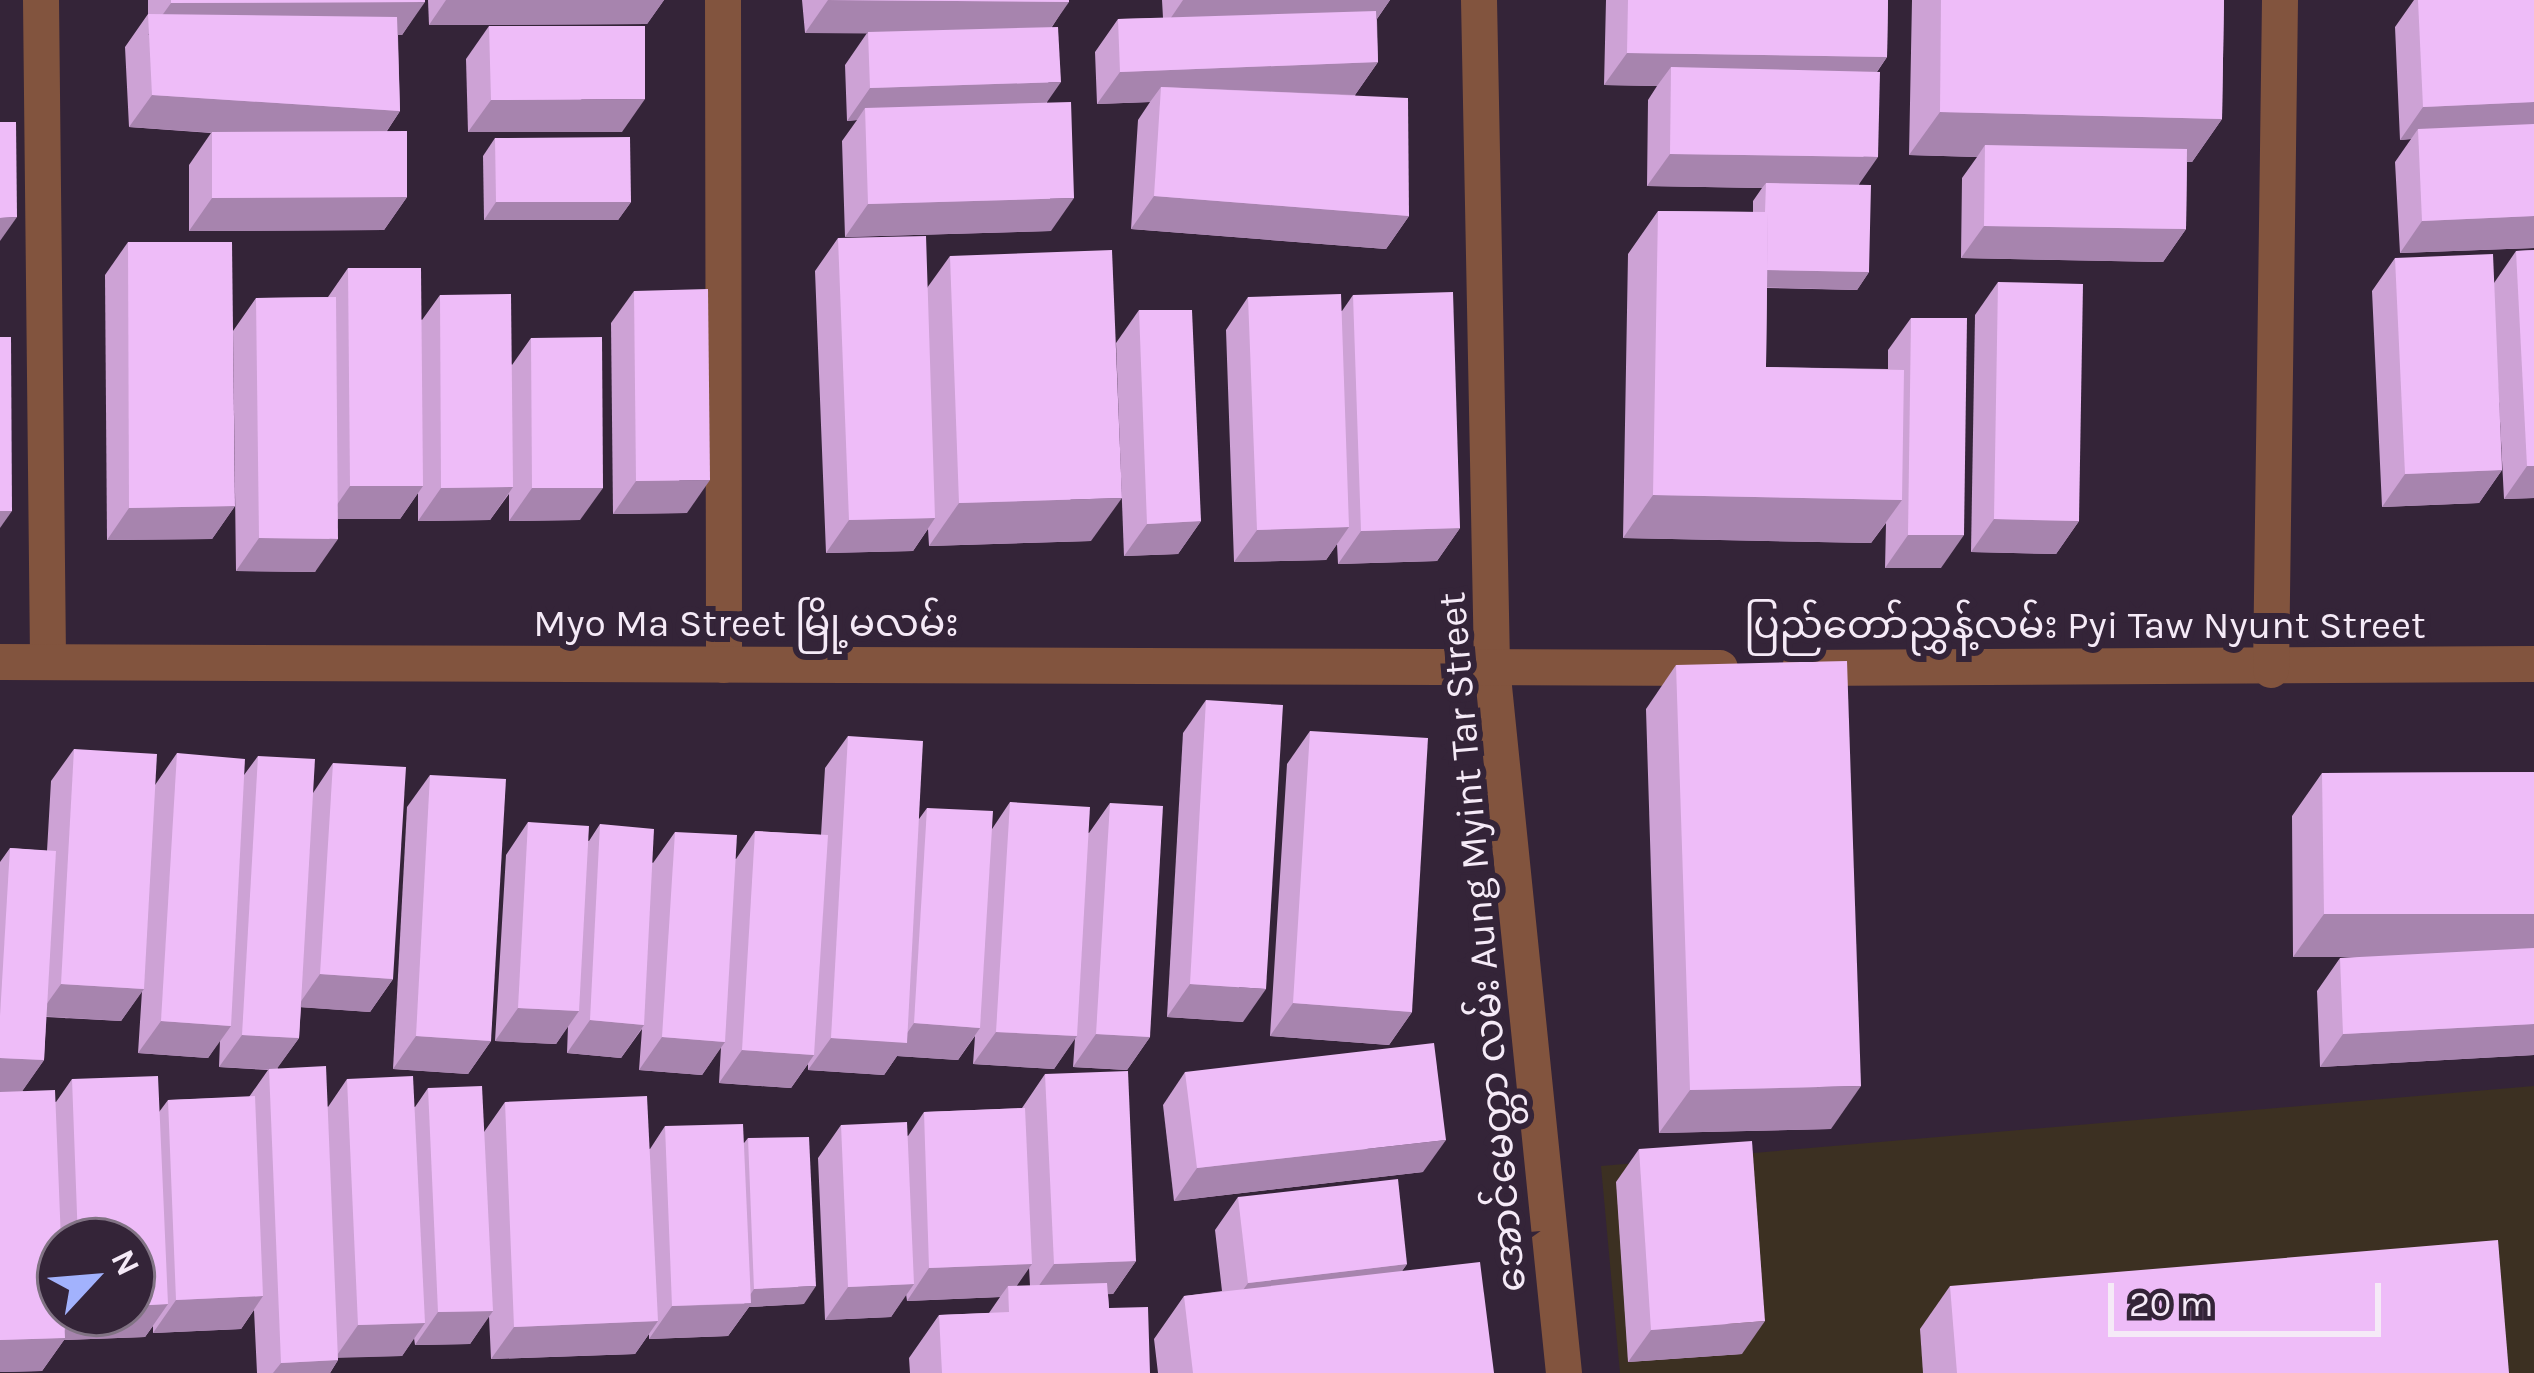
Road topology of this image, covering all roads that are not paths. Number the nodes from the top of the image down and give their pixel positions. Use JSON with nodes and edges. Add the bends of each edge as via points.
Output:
{"nodes":[{"id":1,"x":41,"y":0,"type":"edge"},
{"id":2,"x":723,"y":0,"type":"edge"},
{"id":3,"x":1479,"y":0,"type":"edge"},
{"id":4,"x":2280,"y":0,"type":"edge"},
{"id":5,"x":0,"y":662,"type":"edge"},
{"id":6,"x":48,"y":662,"type":"junction"},
{"id":7,"x":2534,"y":664,"type":"edge"},
{"id":8,"x":724,"y":665,"type":"junction"},
{"id":9,"x":1492,"y":667,"type":"junction"},
{"id":10,"x":2271,"y":670,"type":"junction"},
{"id":11,"x":1564,"y":1373,"type":"edge"}],
"edges":[{"from":1,"to":6,"type":"street"},
{"from":2,"to":8,"type":"street"},
{"from":3,"to":9,"type":"street","name":"အောင်မေတ္တာ လမ်း Aung Myint Tar Street"},
{"from":4,"to":10,"type":"street"},
{"from":5,"to":6,"type":"street","name":"Myo Ma Street မြို့မလမ်း"},
{"from":6,"to":8,"type":"street","name":"Myo Ma Street မြို့မလမ်း"},
{"from":7,"to":10,"type":"street","name":"ပြည်တော်ညွှန့်လမ်း Pyi Taw Nyunt Street"},
{"from":8,"to":9,"type":"street","name":"Myo Ma Street မြို့မလမ်း"},
{"from":9,"to":10,"type":"street","name":"ပြည်တော်ညွှန့်လမ်း Pyi Taw Nyunt Street"},
{"from":9,"to":11,"type":"street","name":"အောင်မေတ္တာ လမ်း Aung Myint Tar Street"}]}
